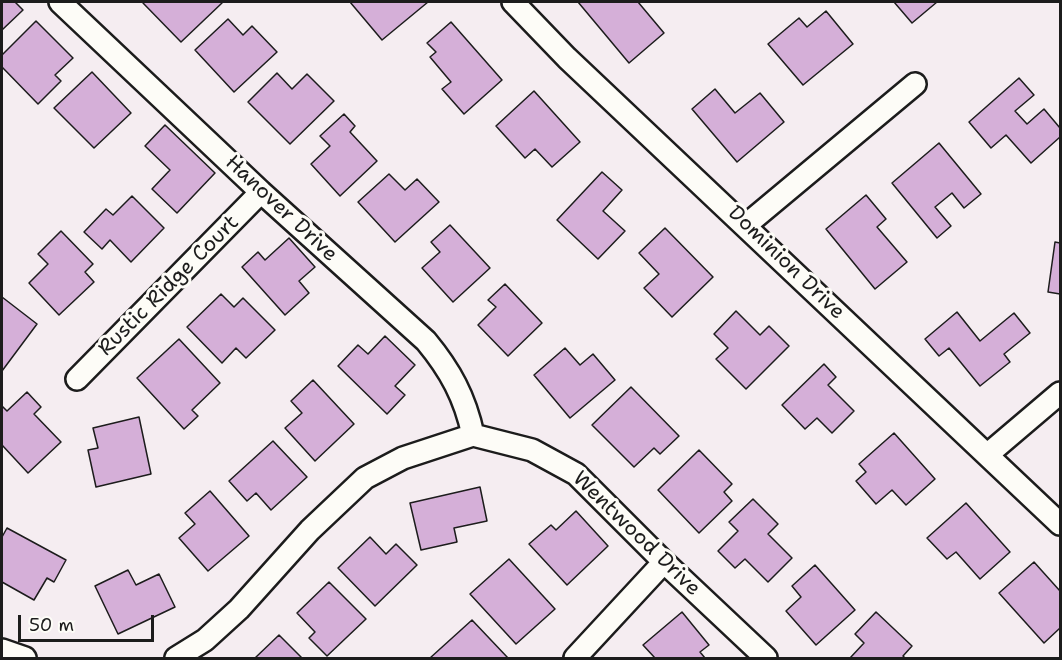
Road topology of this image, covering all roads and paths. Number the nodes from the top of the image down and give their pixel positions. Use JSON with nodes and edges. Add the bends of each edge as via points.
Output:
{"nodes":[{"id":1,"x":60,"y":2,"type":"edge"},
{"id":2,"x":513,"y":2,"type":"edge"},
{"id":3,"x":915,"y":84,"type":"dead end"},
{"id":4,"x":261,"y":192,"type":"junction"},
{"id":5,"x":746,"y":225,"type":"junction"},
{"id":6,"x":77,"y":379,"type":"dead end"},
{"id":7,"x":1060,"y":393,"type":"edge"},
{"id":8,"x":473,"y":435,"type":"junction"},
{"id":9,"x":987,"y":455,"type":"junction"},
{"id":10,"x":1060,"y":524,"type":"edge"},
{"id":11,"x":664,"y":562,"type":"junction"},
{"id":12,"x":2,"y":650,"type":"edge"},
{"id":13,"x":25,"y":658,"type":"edge"},
{"id":14,"x":176,"y":658,"type":"edge"},
{"id":15,"x":575,"y":658,"type":"edge"},
{"id":16,"x":766,"y":658,"type":"edge"}],
"edges":[{"from":1,"to":4,"type":"street","name":"Hanover Drive"},
{"from":2,"to":5,"type":"street","name":"Dominion Drive"},
{"from":3,"to":5,"type":"street"},
{"from":4,"to":6,"type":"street","name":"Rustic Ridge Court"},
{"from":4,"to":8,"type":"street","name":"Hanover Drive","via":[[426,341],[458,387]]},
{"from":5,"to":9,"type":"street","name":"Dominion Drive"},
{"from":7,"to":9,"type":"street"},
{"from":8,"to":11,"type":"street","name":"Wentwood Drive","via":[[532,450],[576,474]]},
{"from":8,"to":14,"type":"street","via":[[403,458],[365,478],[310,530],[239,609],[205,640]]},
{"from":9,"to":10,"type":"street","name":"Dominion Drive"},
{"from":11,"to":15,"type":"street"},
{"from":11,"to":16,"type":"street","name":"Wentwood Drive"},
{"from":12,"to":13,"type":"street"}]}
